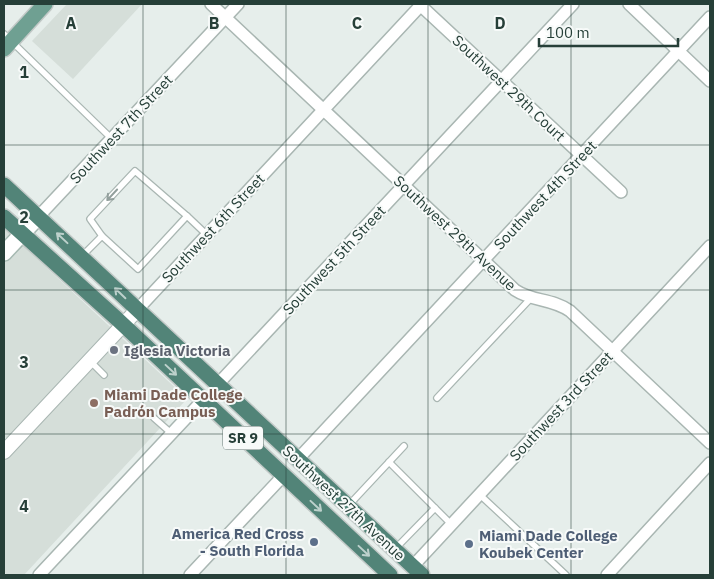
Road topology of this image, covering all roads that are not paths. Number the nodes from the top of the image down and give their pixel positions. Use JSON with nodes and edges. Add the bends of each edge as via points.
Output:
{"nodes":[{"id":1,"x":45,"y":4,"type":"edge"},
{"id":2,"x":211,"y":4,"type":"edge"},
{"id":3,"x":238,"y":4,"type":"edge"},
{"id":4,"x":420,"y":4,"type":"edge"},
{"id":5,"x":572,"y":4,"type":"edge"},
{"id":6,"x":628,"y":4,"type":"edge"},
{"id":7,"x":225,"y":17,"type":"junction"},
{"id":8,"x":710,"y":17,"type":"edge"},
{"id":9,"x":6,"y":41,"type":"edge"},
{"id":10,"x":679,"y":51,"type":"junction"},
{"id":11,"x":501,"y":80,"type":"junction"},
{"id":12,"x":710,"y":82,"type":"edge"},
{"id":13,"x":324,"y":110,"type":"junction"},
{"id":14,"x":112,"y":139,"type":"junction"},
{"id":15,"x":581,"y":155,"type":"junction"},
{"id":16,"x":4,"y":185,"type":"edge"},
{"id":17,"x":404,"y":185,"type":"junction"},
{"id":18,"x":621,"y":192,"type":"dead end"},
{"id":19,"x":187,"y":216,"type":"junction"},
{"id":20,"x":4,"y":217,"type":"edge"},
{"id":21,"x":38,"y":217,"type":"junction"},
{"id":22,"x":22,"y":234,"type":"junction"},
{"id":23,"x":206,"y":234,"type":"junction"},
{"id":24,"x":102,"y":236,"type":"junction"},
{"id":25,"x":710,"y":246,"type":"edge"},
{"id":26,"x":4,"y":254,"type":"edge"},
{"id":27,"x":82,"y":256,"type":"junction"},
{"id":28,"x":484,"y":260,"type":"junction"},
{"id":29,"x":530,"y":298,"type":"junction"},
{"id":30,"x":137,"y":310,"type":"junction"},
{"id":31,"x":123,"y":325,"type":"junction"},
{"id":32,"x":612,"y":351,"type":"junction"},
{"id":33,"x":90,"y":361,"type":"junction"},
{"id":34,"x":104,"y":375,"type":"dead end"},
{"id":35,"x":218,"y":384,"type":"junction"},
{"id":36,"x":232,"y":398,"type":"junction"},
{"id":37,"x":437,"y":398,"type":"dead end"},
{"id":38,"x":203,"y":400,"type":"junction"},
{"id":39,"x":154,"y":418,"type":"dead end"},
{"id":40,"x":171,"y":433,"type":"junction"},
{"id":41,"x":710,"y":443,"type":"edge"},
{"id":42,"x":404,"y":446,"type":"dead end"},
{"id":43,"x":4,"y":452,"type":"edge"},
{"id":44,"x":298,"y":459,"type":"junction"},
{"id":45,"x":389,"y":462,"type":"junction"},
{"id":46,"x":710,"y":463,"type":"edge"},
{"id":47,"x":283,"y":476,"type":"junction"},
{"id":48,"x":315,"y":476,"type":"junction"},
{"id":49,"x":479,"y":494,"type":"junction"},
{"id":50,"x":348,"y":506,"type":"junction"},
{"id":51,"x":435,"y":508,"type":"junction"},
{"id":52,"x":451,"y":524,"type":"junction"},
{"id":53,"x":395,"y":549,"type":"junction"},
{"id":54,"x":385,"y":570,"type":"edge"},
{"id":55,"x":417,"y":571,"type":"edge"},
{"id":56,"x":39,"y":575,"type":"edge"},
{"id":57,"x":190,"y":575,"type":"edge"},
{"id":58,"x":566,"y":575,"type":"edge"},
{"id":59,"x":606,"y":575,"type":"edge"}],
"edges":[{"from":1,"to":9,"type":"main road"},
{"from":2,"to":7,"type":"street","name":"Southwest 29th Avenue"},
{"from":3,"to":7,"type":"street","name":"Southwest 7th Street"},
{"from":4,"to":11,"type":"street","name":"Southwest 29th Court"},
{"from":4,"to":13,"type":"street","name":"Southwest 6th Street"},
{"from":5,"to":11,"type":"street","name":"Southwest 5th Street"},
{"from":6,"to":10,"type":"street"},
{"from":7,"to":13,"type":"street","name":"Southwest 29th Avenue"},
{"from":7,"to":14,"type":"street","name":"Southwest 7th Street"},
{"from":8,"to":10,"type":"street","name":"Southwest 4th Street"},
{"from":9,"to":14,"type":"lane"},
{"from":10,"to":12,"type":"street"},
{"from":10,"to":15,"type":"street","name":"Southwest 4th Street"},
{"from":11,"to":15,"type":"street","name":"Southwest 29th Court"},
{"from":11,"to":17,"type":"street","name":"Southwest 5th Street"},
{"from":13,"to":17,"type":"street","name":"Southwest 29th Avenue"},
{"from":13,"to":23,"type":"street","name":"Southwest 6th Street"},
{"from":14,"to":21,"type":"street","name":"Southwest 7th Street"},
{"from":15,"to":18,"type":"street","name":"Southwest 29th Court"},
{"from":15,"to":28,"type":"street","name":"Southwest 4th Street"},
{"from":16,"to":21,"type":"highway","name":"Southwest 27th Avenue","number":"SR 9"},
{"from":17,"to":28,"type":"street","name":"Southwest 29th Avenue"},
{"from":17,"to":35,"type":"street","name":"Southwest 5th Street"},
{"from":19,"to":23,"type":"lane"},
{"from":19,"to":24,"type":"lane","via":[[138,269]]},
{"from":19,"to":24,"type":"lane","one_way":true,"via":[[135,171],[90,219]]},
{"from":20,"to":22,"type":"highway","name":"Southwest 27th Avenue","number":"SR 9"},
{"from":21,"to":22,"type":"main road","name":"Southwest 7th Street"},
{"from":27,"to":21,"type":"highway","name":"Southwest 27th Avenue","number":"SR 9","one_way":true},
{"from":22,"to":26,"type":"main road","name":"Southwest 7th Street"},
{"from":22,"to":31,"type":"highway","name":"Southwest 27th Avenue","number":"SR 9"},
{"from":23,"to":30,"type":"street","name":"Southwest 6th Street"},
{"from":24,"to":27,"type":"lane"},
{"from":25,"to":32,"type":"street","name":"Southwest 3rd Street"},
{"from":30,"to":27,"type":"highway","name":"Southwest 27th Avenue","number":"SR 9","one_way":true},
{"from":28,"to":29,"type":"street","name":"Southwest 29th Avenue","via":[[515,290]]},
{"from":28,"to":44,"type":"street","name":"Southwest 4th Street"},
{"from":29,"to":32,"type":"street","name":"Southwest 29th Avenue","via":[[563,306]]},
{"from":29,"to":37,"type":"lane"},
{"from":30,"to":31,"type":"street","name":"Southwest 6th Street"},
{"from":30,"to":35,"type":"highway","name":"Southwest 27th Avenue","number":"SR 9"},
{"from":31,"to":33,"type":"street","name":"Southwest 6th Street"},
{"from":31,"to":38,"type":"highway","name":"Southwest 27th Avenue","number":"SR 9","one_way":true},
{"from":32,"to":41,"type":"street","name":"Southwest 29th Avenue"},
{"from":32,"to":49,"type":"street","name":"Southwest 3rd Street"},
{"from":33,"to":34,"type":"lane"},
{"from":33,"to":43,"type":"street","name":"Southwest 6th Street"},
{"from":35,"to":36,"type":"highway","name":"Southwest 27th Avenue","number":"SR 9"},
{"from":36,"to":38,"type":"highway","via":[[220,394]]},
{"from":36,"to":44,"type":"highway","name":"Southwest 27th Avenue","number":"SR 9"},
{"from":38,"to":40,"type":"street"},
{"from":38,"to":47,"type":"highway","name":"Southwest 27th Avenue","number":"SR 9"},
{"from":39,"to":40,"type":"lane"},
{"from":40,"to":56,"type":"street"},
{"from":42,"to":45,"type":"lane"},
{"from":44,"to":48,"type":"highway","name":"Southwest 27th Avenue","number":"SR 9"},
{"from":45,"to":50,"type":"lane"},
{"from":45,"to":51,"type":"lane"},
{"from":46,"to":59,"type":"street"},
{"from":47,"to":48,"type":"highway","via":[[300,469]]},
{"from":47,"to":54,"type":"highway","name":"Southwest 27th Avenue","number":"SR 9","one_way":true},
{"from":47,"to":57,"type":"street"},
{"from":48,"to":50,"type":"highway","name":"Southwest 27th Avenue","number":"SR 9"},
{"from":49,"to":52,"type":"street","name":"Southwest 3rd Street"},
{"from":49,"to":58,"type":"lane"},
{"from":50,"to":53,"type":"highway","name":"Southwest 27th Avenue","number":"SR 9"},
{"from":51,"to":52,"type":"lane"},
{"from":51,"to":53,"type":"lane"},
{"from":52,"to":55,"type":"street","name":"Southwest 3rd Street"},
{"from":53,"to":55,"type":"highway","name":"Southwest 27th Avenue","number":"SR 9"},
{"from":54,"to":55,"type":"highway","via":[[403,568]]}]}
